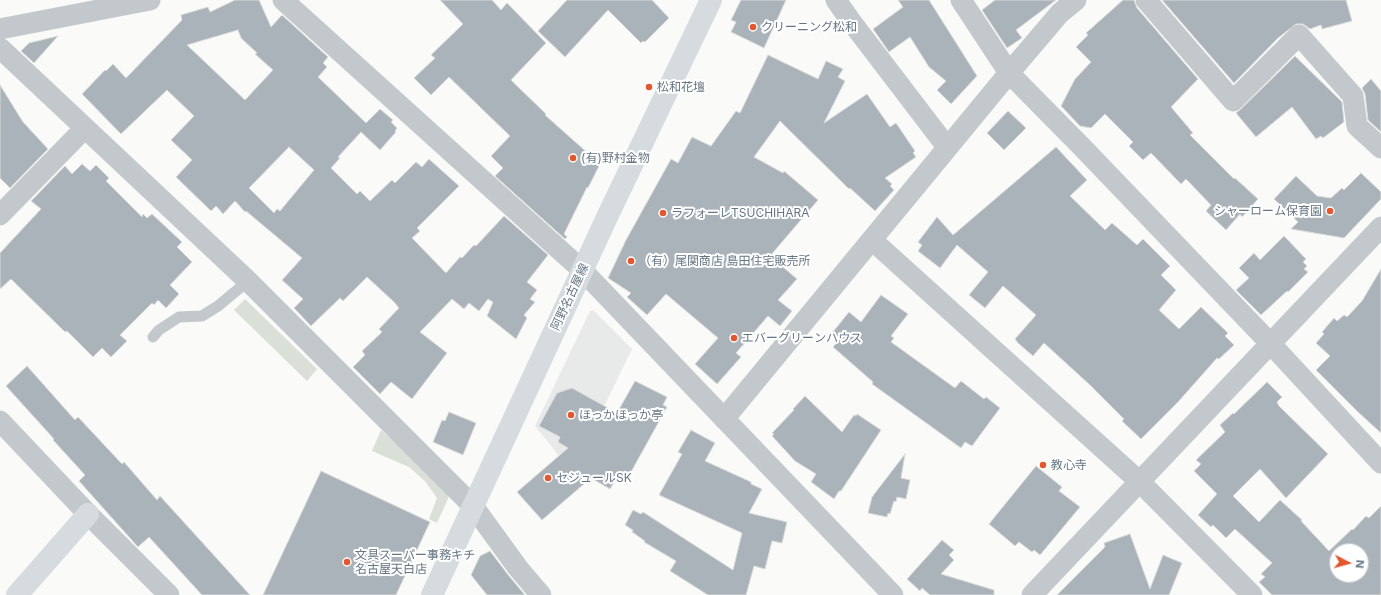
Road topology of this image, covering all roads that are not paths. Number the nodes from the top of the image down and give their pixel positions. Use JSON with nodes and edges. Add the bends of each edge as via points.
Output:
{"nodes":[{"id":1,"x":150,"y":0,"type":"edge"},
{"id":2,"x":283,"y":0,"type":"edge"},
{"id":3,"x":711,"y":0,"type":"edge"},
{"id":4,"x":836,"y":0,"type":"edge"},
{"id":5,"x":961,"y":0,"type":"edge"},
{"id":6,"x":1076,"y":0,"type":"edge"},
{"id":7,"x":1146,"y":0,"type":"edge"},
{"id":8,"x":1064,"y":6,"type":"edge"},
{"id":9,"x":0,"y":29,"type":"edge"},
{"id":10,"x":0,"y":48,"type":"edge"},
{"id":11,"x":1009,"y":73,"type":"junction"},
{"id":12,"x":85,"y":128,"type":"junction"},
{"id":13,"x":947,"y":147,"type":"junction"},
{"id":14,"x":1381,"y":148,"type":"edge"},
{"id":15,"x":0,"y":214,"type":"edge"},
{"id":16,"x":1381,"y":227,"type":"edge"},
{"id":17,"x":872,"y":240,"type":"junction"},
{"id":18,"x":582,"y":270,"type":"junction"},
{"id":19,"x":248,"y":281,"type":"junction"},
{"id":20,"x":153,"y":337,"type":"dead end"},
{"id":21,"x":1270,"y":343,"type":"junction"},
{"id":22,"x":724,"y":419,"type":"junction"},
{"id":23,"x":0,"y":421,"type":"edge"},
{"id":24,"x":1381,"y":463,"type":"edge"},
{"id":25,"x":1140,"y":482,"type":"junction"},
{"id":26,"x":473,"y":506,"type":"junction"},
{"id":27,"x":88,"y":514,"type":"junction"},
{"id":28,"x":17,"y":595,"type":"edge"},
{"id":29,"x":170,"y":595,"type":"edge"},
{"id":30,"x":432,"y":595,"type":"edge"},
{"id":31,"x":541,"y":595,"type":"edge"},
{"id":32,"x":893,"y":595,"type":"edge"},
{"id":33,"x":1032,"y":595,"type":"edge"},
{"id":34,"x":1252,"y":595,"type":"edge"}],
"edges":[{"from":1,"to":9,"type":"street"},
{"from":2,"to":18,"type":"street"},
{"from":3,"to":18,"type":"main road","name":"阿野名古屋線"},
{"from":4,"to":13,"type":"street"},
{"from":5,"to":11,"type":"street"},
{"from":6,"to":8,"type":"street"},
{"from":7,"to":14,"type":"street","via":[[1233,101],[1299,35],[1353,96],[1357,126]]},
{"from":8,"to":11,"type":"street"},
{"from":10,"to":12,"type":"street"},
{"from":11,"to":13,"type":"street"},
{"from":11,"to":21,"type":"street"},
{"from":12,"to":15,"type":"street"},
{"from":12,"to":19,"type":"street"},
{"from":13,"to":17,"type":"street"},
{"from":16,"to":21,"type":"street"},
{"from":17,"to":22,"type":"street"},
{"from":17,"to":25,"type":"street"},
{"from":18,"to":22,"type":"street"},
{"from":18,"to":26,"type":"main road","name":"阿野名古屋線"},
{"from":19,"to":20,"type":"lane","via":[[202,316],[179,317]]},
{"from":19,"to":26,"type":"street"},
{"from":21,"to":24,"type":"street"},
{"from":21,"to":25,"type":"street"},
{"from":22,"to":32,"type":"street"},
{"from":23,"to":27,"type":"street"},
{"from":25,"to":33,"type":"street"},
{"from":25,"to":34,"type":"street"},
{"from":26,"to":30,"type":"main road","name":"阿野名古屋線"},
{"from":26,"to":31,"type":"street"},
{"from":27,"to":28,"type":"main road"},
{"from":27,"to":29,"type":"street"}]}
